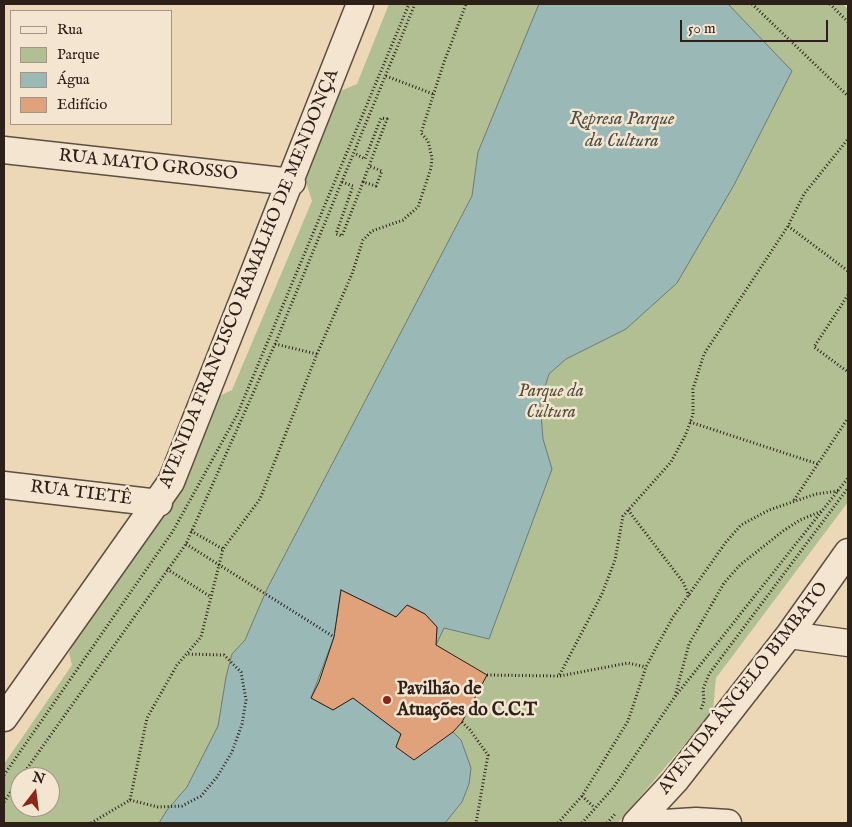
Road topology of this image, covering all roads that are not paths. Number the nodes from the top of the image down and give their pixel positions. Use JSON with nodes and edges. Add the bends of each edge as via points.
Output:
{"nodes":[{"id":1,"x":360,"y":4,"type":"edge"},
{"id":2,"x":4,"y":150,"type":"edge"},
{"id":3,"x":292,"y":182,"type":"junction"},
{"id":4,"x":4,"y":485,"type":"edge"},
{"id":5,"x":159,"y":503,"type":"junction"},
{"id":6,"x":846,"y":557,"type":"edge"},
{"id":7,"x":789,"y":636,"type":"junction"},
{"id":8,"x":848,"y":643,"type":"edge"},
{"id":9,"x":4,"y":718,"type":"edge"},
{"id":10,"x":676,"y":781,"type":"junction"},
{"id":11,"x":628,"y":816,"type":"edge"},
{"id":12,"x":696,"y":822,"type":"edge"},
{"id":13,"x":664,"y":823,"type":"edge"},
{"id":14,"x":728,"y":823,"type":"edge"}],
"edges":[{"from":1,"to":3,"type":"street","name":"AVENIDA FRANCISCO RAMALHO DE MENDONÇA"},
{"from":2,"to":3,"type":"street","name":"RUA MATO GROSSO"},
{"from":3,"to":5,"type":"street","name":"AVENIDA FRANCISCO RAMALHO DE MENDONÇA","via":[[171,482]]},
{"from":4,"to":5,"type":"street","name":"RUA TIETÊ"},
{"from":5,"to":9,"type":"street","name":"AVENIDA FRANCISCO RAMALHO DE MENDONÇA"},
{"from":6,"to":7,"type":"street","name":"AVENIDA ÂNGELO BIMBATO"},
{"from":7,"to":8,"type":"street"},
{"from":7,"to":10,"type":"street","name":"AVENIDA ÂNGELO BIMBATO"},
{"from":10,"to":11,"type":"street","name":"AVENIDA ÂNGELO BIMBATO"},
{"from":10,"to":12,"type":"street"},
{"from":12,"to":13,"type":"street"},
{"from":12,"to":14,"type":"street"}]}
